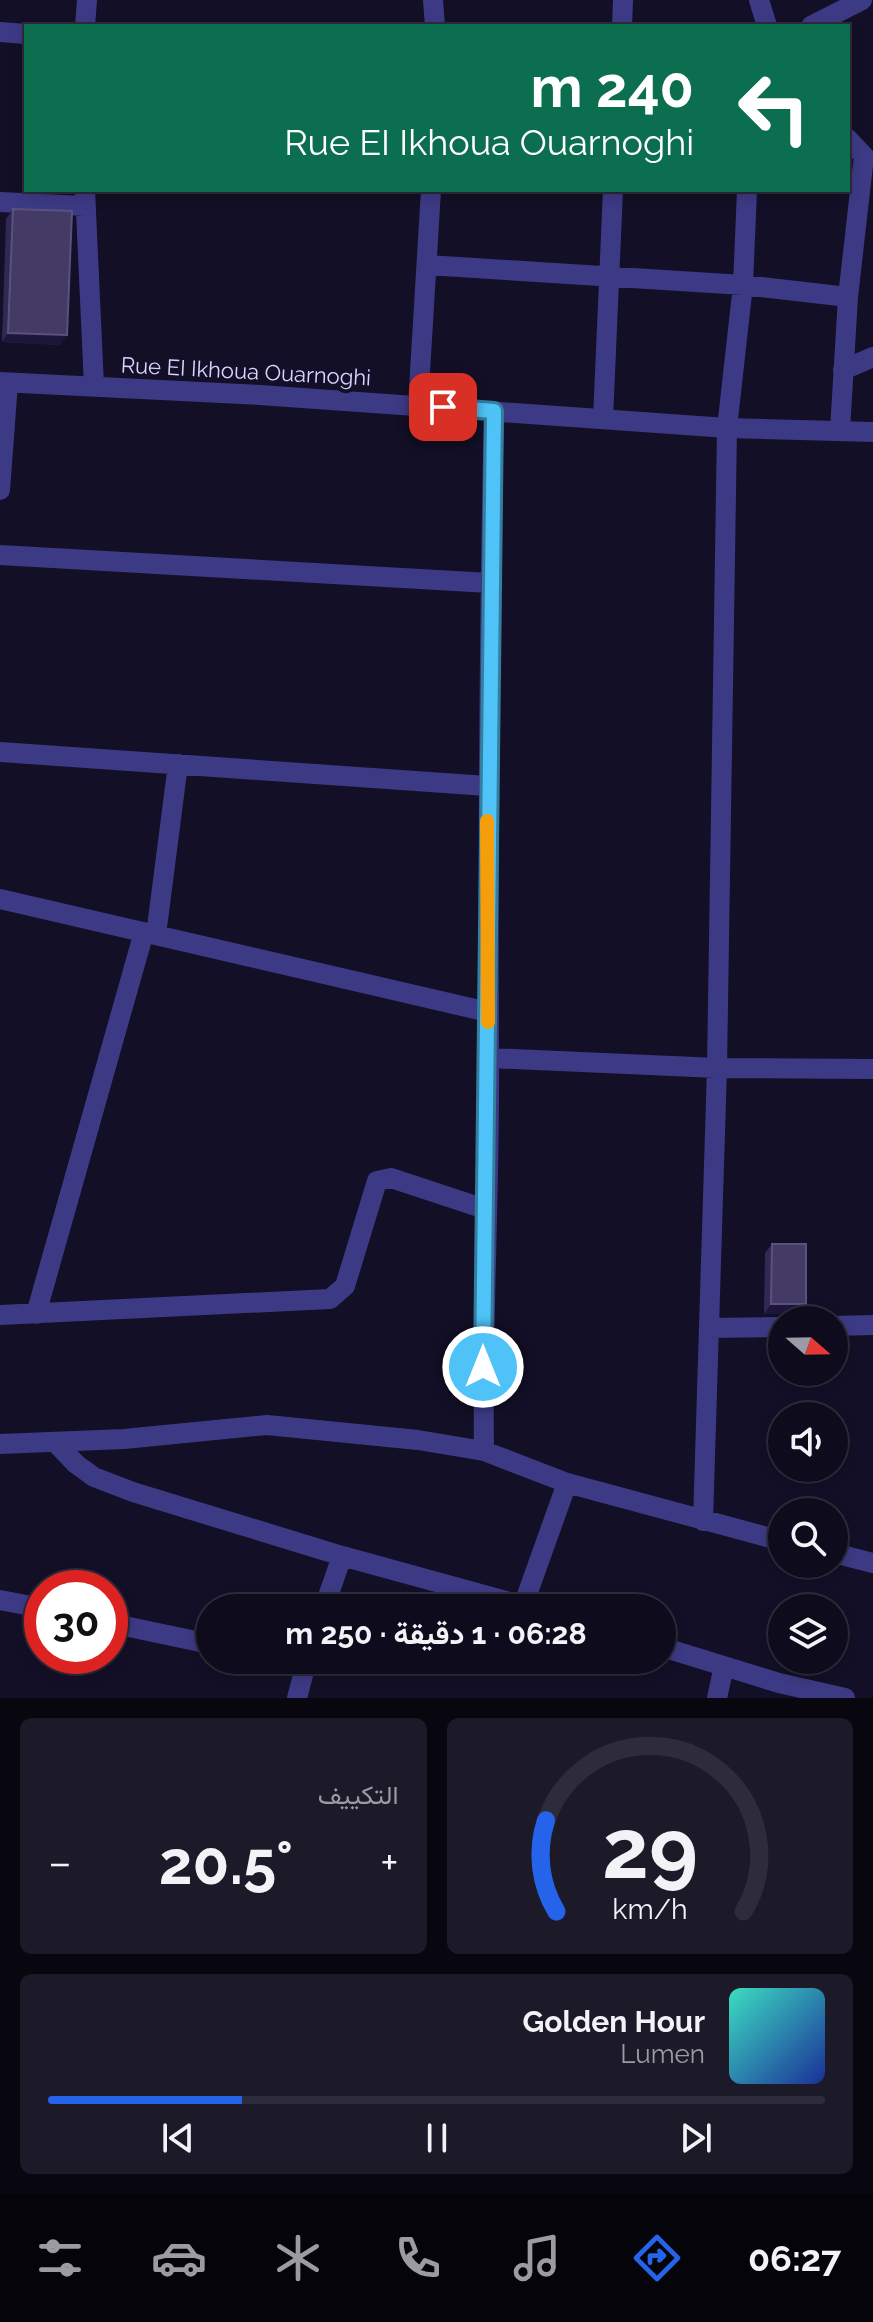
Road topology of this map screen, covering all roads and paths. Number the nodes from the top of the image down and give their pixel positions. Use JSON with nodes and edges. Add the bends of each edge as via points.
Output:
{"nodes":[{"id":1,"x":87,"y":0,"type":"edge"},
{"id":2,"x":433,"y":0,"type":"edge"},
{"id":3,"x":623,"y":0,"type":"edge"},
{"id":4,"x":759,"y":0,"type":"edge"},
{"id":5,"x":862,"y":0,"type":"edge"},
{"id":6,"x":85,"y":24,"type":"edge"},
{"id":7,"x":435,"y":24,"type":"edge"},
{"id":8,"x":622,"y":24,"type":"edge"},
{"id":9,"x":766,"y":24,"type":"edge"},
{"id":10,"x":815,"y":24,"type":"edge"},
{"id":11,"x":0,"y":32,"type":"edge"},
{"id":12,"x":24,"y":34,"type":"edge"},
{"id":13,"x":850,"y":140,"type":"edge"},
{"id":14,"x":868,"y":153,"type":"edge"},
{"id":15,"x":431,"y":192,"type":"edge"},
{"id":16,"x":613,"y":192,"type":"edge"},
{"id":17,"x":747,"y":192,"type":"edge"},
{"id":18,"x":85,"y":198,"type":"edge"},
{"id":19,"x":0,"y":202,"type":"edge"},
{"id":20,"x":427,"y":265,"type":"junction"},
{"id":21,"x":608,"y":276,"type":"junction"},
{"id":22,"x":743,"y":285,"type":"junction"},
{"id":23,"x":848,"y":297,"type":"junction"},
{"id":24,"x":873,"y":357,"type":"edge"},
{"id":25,"x":843,"y":370,"type":"junction"},
{"id":26,"x":4,"y":382,"type":"edge"},
{"id":27,"x":94,"y":386,"type":"junction"},
{"id":28,"x":418,"y":405,"type":"junction"},
{"id":29,"x":494,"y":411,"type":"junction"},
{"id":30,"x":603,"y":419,"type":"junction"},
{"id":31,"x":727,"y":428,"type":"junction"},
{"id":32,"x":840,"y":430,"type":"junction"},
{"id":33,"x":873,"y":432,"type":"edge"},
{"id":34,"x":0,"y":490,"type":"edge"},
{"id":35,"x":0,"y":555,"type":"edge"},
{"id":36,"x":490,"y":583,"type":"junction"},
{"id":37,"x":0,"y":752,"type":"edge"},
{"id":38,"x":178,"y":764,"type":"junction"},
{"id":39,"x":487,"y":786,"type":"junction"},
{"id":40,"x":0,"y":899,"type":"edge"},
{"id":41,"x":150,"y":934,"type":"junction"},
{"id":42,"x":488,"y":1012,"type":"junction"},
{"id":43,"x":489,"y":1058,"type":"junction"},
{"id":44,"x":717,"y":1068,"type":"junction"},
{"id":45,"x":873,"y":1069,"type":"edge"},
{"id":46,"x":485,"y":1209,"type":"junction"},
{"id":47,"x":36,"y":1314,"type":"junction"},
{"id":48,"x":0,"y":1315,"type":"edge"},
{"id":49,"x":873,"y":1325,"type":"edge"},
{"id":50,"x":848,"y":1326,"type":"edge"},
{"id":51,"x":768,"y":1327,"type":"edge"},
{"id":52,"x":709,"y":1328,"type":"junction"},
{"id":53,"x":55,"y":1442,"type":"junction"},
{"id":54,"x":0,"y":1444,"type":"edge"},
{"id":55,"x":484,"y":1451,"type":"junction"},
{"id":56,"x":567,"y":1483,"type":"junction"},
{"id":57,"x":703,"y":1521,"type":"junction"},
{"id":58,"x":768,"y":1537,"type":"edge"},
{"id":59,"x":342,"y":1556,"type":"junction"},
{"id":60,"x":848,"y":1557,"type":"edge"},
{"id":61,"x":873,"y":1563,"type":"edge"},
{"id":62,"x":329,"y":1594,"type":"edge"},
{"id":63,"x":480,"y":1594,"type":"edge"},
{"id":64,"x":531,"y":1594,"type":"edge"},
{"id":65,"x":0,"y":1600,"type":"edge"},
{"id":66,"x":24,"y":1605,"type":"edge"},
{"id":67,"x":128,"y":1627,"type":"edge"},
{"id":68,"x":196,"y":1641,"type":"edge"},
{"id":69,"x":676,"y":1651,"type":"edge"},
{"id":70,"x":724,"y":1666,"type":"junction"},
{"id":71,"x":303,"y":1674,"type":"edge"},
{"id":72,"x":297,"y":1698,"type":"edge"},
{"id":73,"x":717,"y":1698,"type":"edge"},
{"id":74,"x":845,"y":1698,"type":"edge"}],
"edges":[{"from":1,"to":6,"type":"street"},
{"from":2,"to":7,"type":"street"},
{"from":3,"to":8,"type":"street"},
{"from":4,"to":9,"type":"street"},
{"from":5,"to":10,"type":"street"},
{"from":11,"to":12,"type":"street"},
{"from":13,"to":14,"type":"street"},
{"from":14,"to":23,"type":"street"},
{"from":15,"to":20,"type":"street"},
{"from":16,"to":21,"type":"street"},
{"from":17,"to":22,"type":"street"},
{"from":18,"to":19,"type":"street"},
{"from":18,"to":27,"type":"street"},
{"from":20,"to":21,"type":"street"},
{"from":20,"to":28,"type":"street"},
{"from":21,"to":22,"type":"street"},
{"from":21,"to":30,"type":"street"},
{"from":22,"to":23,"type":"street"},
{"from":22,"to":31,"type":"street"},
{"from":23,"to":25,"type":"street"},
{"from":24,"to":25,"type":"street"},
{"from":25,"to":32,"type":"street"},
{"from":26,"to":27,"type":"street","name":"Rue EI Ikhoua Ouarnoghi"},
{"from":26,"to":34,"type":"street"},
{"from":27,"to":28,"type":"street","name":"Rue EI Ikhoua Ouarnoghi"},
{"from":28,"to":29,"type":"street","name":"Rue EI Ikhoua Ouarnoghi"},
{"from":29,"to":30,"type":"street","name":"Rue EI Ikhoua Ouarnoghi"},
{"from":29,"to":36,"type":"street"},
{"from":30,"to":31,"type":"street","name":"Rue EI Ikhoua Ouarnoghi"},
{"from":31,"to":32,"type":"street","name":"Rue EI Ikhoua Ouarnoghi"},
{"from":31,"to":44,"type":"street"},
{"from":32,"to":33,"type":"street","name":"Rue EI Ikhoua Ouarnoghi"},
{"from":35,"to":36,"type":"street"},
{"from":36,"to":39,"type":"street"},
{"from":37,"to":38,"type":"street"},
{"from":38,"to":39,"type":"street"},
{"from":38,"to":41,"type":"street"},
{"from":39,"to":42,"type":"street"},
{"from":40,"to":41,"type":"street"},
{"from":41,"to":42,"type":"street"},
{"from":41,"to":47,"type":"street"},
{"from":42,"to":43,"type":"street"},
{"from":43,"to":44,"type":"street"},
{"from":43,"to":46,"type":"street"},
{"from":44,"to":45,"type":"street"},
{"from":44,"to":52,"type":"street"},
{"from":46,"to":47,"type":"street","via":[[391,1178],[377,1181],[345,1286],[330,1299]]},
{"from":46,"to":55,"type":"street"},
{"from":47,"to":48,"type":"street"},
{"from":49,"to":50,"type":"street"},
{"from":51,"to":52,"type":"street"},
{"from":52,"to":57,"type":"street"},
{"from":53,"to":54,"type":"street"},
{"from":53,"to":55,"type":"street","via":[[267,1425]]},
{"from":53,"to":59,"type":"street","via":[[76,1464],[120,1487]]},
{"from":55,"to":56,"type":"street"},
{"from":56,"to":57,"type":"street"},
{"from":56,"to":64,"type":"street"},
{"from":57,"to":58,"type":"street"},
{"from":59,"to":62,"type":"street"},
{"from":59,"to":63,"type":"street"},
{"from":60,"to":61,"type":"street"},
{"from":65,"to":66,"type":"street"},
{"from":67,"to":68,"type":"street"},
{"from":69,"to":70,"type":"street"},
{"from":70,"to":73,"type":"street"},
{"from":70,"to":74,"type":"street"},
{"from":71,"to":72,"type":"street"}]}
